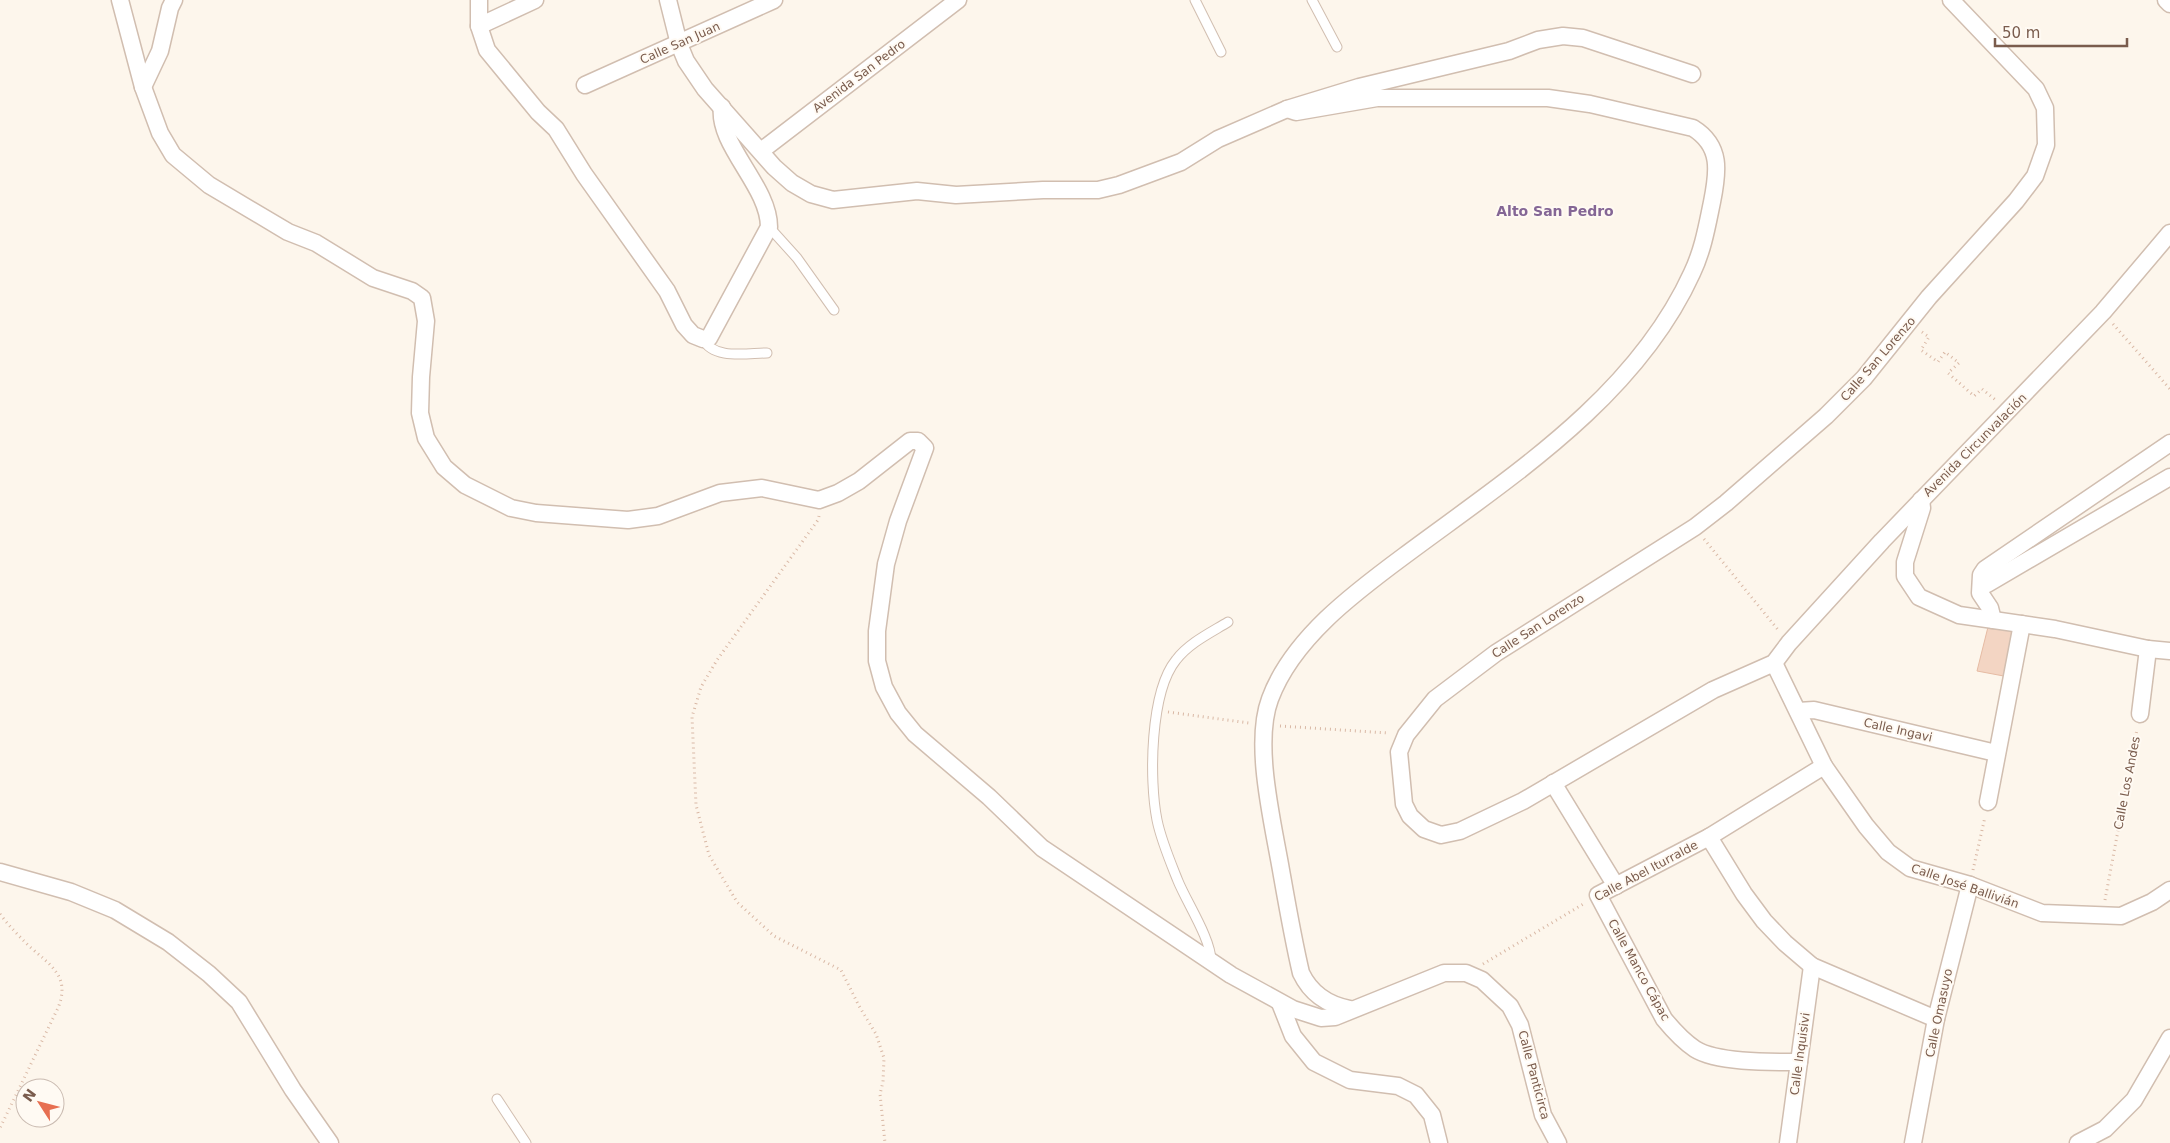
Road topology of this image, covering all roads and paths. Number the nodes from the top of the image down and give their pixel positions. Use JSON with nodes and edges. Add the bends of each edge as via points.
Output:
{"nodes":[{"id":1,"x":120,"y":0,"type":"edge"},
{"id":2,"x":174,"y":0,"type":"edge"},
{"id":3,"x":479,"y":0,"type":"edge"},
{"id":4,"x":535,"y":0,"type":"edge"},
{"id":5,"x":668,"y":0,"type":"edge"},
{"id":6,"x":774,"y":0,"type":"edge"},
{"id":7,"x":1195,"y":0,"type":"edge"},
{"id":8,"x":1312,"y":0,"type":"edge"},
{"id":9,"x":1952,"y":0,"type":"edge"},
{"id":10,"x":2166,"y":0,"type":"edge"},
{"id":11,"x":949,"y":3,"type":"edge"},
{"id":12,"x":2170,"y":4,"type":"edge"},
{"id":13,"x":478,"y":26,"type":"junction"},
{"id":14,"x":679,"y":44,"type":"junction"},
{"id":15,"x":1337,"y":47,"type":"dead end"},
{"id":16,"x":1221,"y":52,"type":"dead end"},
{"id":17,"x":1692,"y":74,"type":"dead end"},
{"id":18,"x":585,"y":85,"type":"dead end"},
{"id":19,"x":143,"y":87,"type":"junction"},
{"id":20,"x":722,"y":107,"type":"junction"},
{"id":21,"x":1287,"y":109,"type":"junction"},
{"id":22,"x":761,"y":151,"type":"junction"},
{"id":23,"x":769,"y":226,"type":"junction"},
{"id":24,"x":2170,"y":233,"type":"edge"},
{"id":25,"x":834,"y":310,"type":"dead end"},
{"id":26,"x":2103,"y":312,"type":"junction"},
{"id":27,"x":1910,"y":322,"type":"junction"},
{"id":28,"x":703,"y":339,"type":"junction"},
{"id":29,"x":766,"y":353,"type":"dead end"},
{"id":30,"x":2170,"y":389,"type":"edge"},
{"id":31,"x":2010,"y":411,"type":"junction"},
{"id":32,"x":2170,"y":444,"type":"edge"},
{"id":33,"x":2170,"y":477,"type":"edge"},
{"id":34,"x":819,"y":500,"type":"junction"},
{"id":35,"x":1921,"y":500,"type":"junction"},
{"id":36,"x":1695,"y":527,"type":"junction"},
{"id":37,"x":1982,"y":581,"type":"junction"},
{"id":38,"x":1993,"y":620,"type":"junction"},
{"id":39,"x":1228,"y":622,"type":"dead end"},
{"id":40,"x":2022,"y":624,"type":"junction"},
{"id":41,"x":1789,"y":643,"type":"junction"},
{"id":42,"x":2148,"y":650,"type":"junction"},
{"id":43,"x":2170,"y":651,"type":"edge"},
{"id":44,"x":1774,"y":663,"type":"junction"},
{"id":45,"x":1798,"y":711,"type":"junction"},
{"id":46,"x":2140,"y":714,"type":"joint"},
{"id":47,"x":1996,"y":753,"type":"junction"},
{"id":48,"x":1824,"y":766,"type":"junction"},
{"id":49,"x":1553,"y":783,"type":"junction"},
{"id":50,"x":1988,"y":802,"type":"joint"},
{"id":51,"x":1709,"y":837,"type":"junction"},
{"id":52,"x":0,"y":872,"type":"edge"},
{"id":53,"x":1970,"y":885,"type":"junction"},
{"id":54,"x":1616,"y":886,"type":"junction"},
{"id":55,"x":2170,"y":890,"type":"edge"},
{"id":56,"x":1598,"y":895,"type":"junction"},
{"id":57,"x":0,"y":914,"type":"edge"},
{"id":58,"x":2102,"y":916,"type":"junction"},
{"id":59,"x":1211,"y":961,"type":"junction"},
{"id":60,"x":1812,"y":966,"type":"junction"},
{"id":61,"x":1466,"y":973,"type":"junction"},
{"id":62,"x":1280,"y":1003,"type":"junction"},
{"id":63,"x":1350,"y":1009,"type":"junction"},
{"id":64,"x":1936,"y":1019,"type":"junction"},
{"id":65,"x":2170,"y":1038,"type":"edge"},
{"id":66,"x":1799,"y":1062,"type":"junction"},
{"id":67,"x":497,"y":1099,"type":"dead end"},
{"id":68,"x":0,"y":1128,"type":"edge"},
{"id":69,"x":330,"y":1143,"type":"edge"},
{"id":70,"x":526,"y":1143,"type":"edge"},
{"id":71,"x":885,"y":1143,"type":"edge"},
{"id":72,"x":1439,"y":1143,"type":"edge"},
{"id":73,"x":1558,"y":1143,"type":"edge"},
{"id":74,"x":1788,"y":1143,"type":"edge"},
{"id":75,"x":1913,"y":1143,"type":"edge"},
{"id":76,"x":2078,"y":1143,"type":"edge"}],
"edges":[{"from":1,"to":19,"type":"street"},
{"from":2,"to":19,"type":"street","via":[[160,51]]},
{"from":3,"to":13,"type":"street"},
{"from":4,"to":13,"type":"street"},
{"from":5,"to":14,"type":"street"},
{"from":6,"to":14,"type":"street","name":"Calle San Juan"},
{"from":7,"to":16,"type":"lane"},
{"from":8,"to":15,"type":"lane"},
{"from":9,"to":27,"type":"street","name":"Calle San Lorenzo","via":[[2036,89],[2045,108],[2046,145],[2035,176],[2016,202]]},
{"from":10,"to":12,"type":"street"},
{"from":11,"to":22,"type":"street","name":"Avenida San Pedro"},
{"from":13,"to":28,"type":"street","via":[[487,50],[556,129],[667,291],[684,325],[693,335]]},
{"from":14,"to":18,"type":"street","name":"Calle San Juan"},
{"from":14,"to":20,"type":"street","via":[[705,89]]},
{"from":17,"to":21,"type":"street","via":[[1583,38],[1563,36],[1359,86]]},
{"from":19,"to":34,"type":"street","via":[[160,133],[173,155],[209,185],[373,278],[412,291],[422,298],[426,321],[420,413],[426,438],[444,467],[465,485],[512,508],[536,513],[628,520],[658,516],[720,493],[762,488]]},
{"from":20,"to":22,"type":"street"},
{"from":20,"to":23,"type":"street","via":[[723,126],[766,208]]},
{"from":21,"to":22,"type":"street","via":[[1218,139],[1181,162],[1098,190],[956,195],[917,191],[833,200],[811,194],[792,182]]},
{"from":21,"to":63,"type":"street","via":[[1296,112],[1377,98],[1548,98],[1692,128],[1712,146],[1717,163],[1704,242],[1693,272],[1667,320],[1636,362],[1530,462],[1352,594],[1291,660],[1269,700],[1263,725],[1270,805],[1301,973],[1307,986],[1319,996],[1335,1006]]},
{"from":23,"to":25,"type":"lane","via":[[797,258]]},
{"from":23,"to":28,"type":"street","via":[[709,338]]},
{"from":24,"to":26,"type":"street","name":"Avenida Circunvalación"},
{"from":26,"to":30,"type":"path"},
{"from":26,"to":31,"type":"street","name":"Avenida Circunvalación"},
{"from":27,"to":31,"type":"path","via":[[1929,338],[1921,350],[1938,362],[1945,352],[1959,363],[1948,373],[1974,396],[1982,389]]},
{"from":27,"to":36,"type":"street","name":"Calle San Lorenzo","via":[[1864,378],[1826,416]]},
{"from":28,"to":29,"type":"lane","via":[[717,352]]},
{"from":31,"to":35,"type":"street","name":"Avenida Circunvalación"},
{"from":32,"to":37,"type":"street","via":[[1994,561],[1981,575]]},
{"from":33,"to":37,"type":"street","via":[[1987,584]]},
{"from":34,"to":59,"type":"street","via":[[859,482],[910,441],[918,441],[925,448],[898,520],[882,587],[877,631],[877,661],[884,687],[898,713],[915,734],[989,797],[1042,848]]},
{"from":34,"to":71,"type":"path","via":[[818,520],[717,660],[702,687],[692,717],[696,806],[709,855],[737,902],[774,936],[841,970],[876,1034],[884,1058],[880,1094]]},
{"from":35,"to":38,"type":"street","name":"Avenida Circunvalación","via":[[1922,508],[1905,562],[1905,576],[1912,589],[1919,597],[1959,615]]},
{"from":35,"to":41,"type":"street","name":"Calle San Lorenzo"},
{"from":36,"to":41,"type":"path"},
{"from":36,"to":49,"type":"street","name":"Calle San Lorenzo","via":[[1496,652],[1456,681],[1418,718],[1399,752],[1404,804],[1410,816],[1424,829],[1442,835],[1460,831]]},
{"from":37,"to":38,"type":"street","via":[[1980,593],[1990,608]]},
{"from":38,"to":40,"type":"street","name":"Avenida Circunvalación"},
{"from":39,"to":59,"type":"lane","via":[[1186,649],[1168,671],[1160,693],[1153,763],[1157,822],[1179,882],[1210,948]]},
{"from":40,"to":42,"type":"street","name":"Avenida Circunvalación"},
{"from":40,"to":47,"type":"street"},
{"from":41,"to":44,"type":"street","name":"Calle San Lorenzo"},
{"from":42,"to":43,"type":"street","name":"Avenida Circunvalación"},
{"from":42,"to":46,"type":"street"},
{"from":44,"to":45,"type":"street","name":"Calle José Ballivián"},
{"from":44,"to":49,"type":"street","name":"Calle San Lorenzo","via":[[1713,690]]},
{"from":45,"to":47,"type":"street","name":"Calle Ingavi","via":[[1814,710]]},
{"from":45,"to":48,"type":"street","name":"Calle José Ballivián"},
{"from":46,"to":58,"type":"path","name":"Calle Los Andes"},
{"from":47,"to":50,"type":"street"},
{"from":48,"to":51,"type":"street","name":"Calle Abel Iturralde"},
{"from":48,"to":53,"type":"street","name":"Calle José Ballivián","via":[[1888,852],[1910,868]]},
{"from":49,"to":54,"type":"street"},
{"from":50,"to":53,"type":"path"},
{"from":51,"to":54,"type":"street","name":"Calle Abel Iturralde"},
{"from":51,"to":60,"type":"street","via":[[1764,921]]},
{"from":52,"to":69,"type":"street","via":[[71,892],[115,910],[168,942],[209,974],[240,1002],[292,1090]]},
{"from":53,"to":58,"type":"street","name":"Calle José Ballivián","via":[[2042,913]]},
{"from":53,"to":64,"type":"street","name":"Calle Omasuyo"},
{"from":54,"to":56,"type":"street","name":"Calle Abel Iturralde"},
{"from":55,"to":58,"type":"street","name":"Calle José Ballivián","via":[[2121,916]]},
{"from":56,"to":61,"type":"path","name":"Calle Abel Iturralde"},
{"from":56,"to":66,"type":"street","name":"Calle Manco Cápac","via":[[1664,1019],[1696,1050],[1752,1061]]},
{"from":57,"to":68,"type":"path","via":[[22,940],[55,968],[62,988],[58,1008]]},
{"from":59,"to":62,"type":"street"},
{"from":60,"to":64,"type":"street"},
{"from":60,"to":66,"type":"street","name":"Calle Inquisivi"},
{"from":61,"to":63,"type":"street","via":[[1444,973]]},
{"from":61,"to":73,"type":"street","name":"Calle Panticirca","via":[[1482,980],[1510,1006],[1520,1025],[1542,1115]]},
{"from":62,"to":63,"type":"street","via":[[1321,1018],[1335,1017]]},
{"from":62,"to":72,"type":"street","via":[[1293,1036],[1314,1062],[1350,1080],[1398,1086],[1416,1095],[1432,1115]]},
{"from":64,"to":75,"type":"street","name":"Calle Omasuyo"},
{"from":65,"to":76,"type":"street","via":[[2134,1100],[2105,1129]]},
{"from":66,"to":74,"type":"street","name":"Calle Inquisivi"},
{"from":67,"to":70,"type":"lane"}]}
